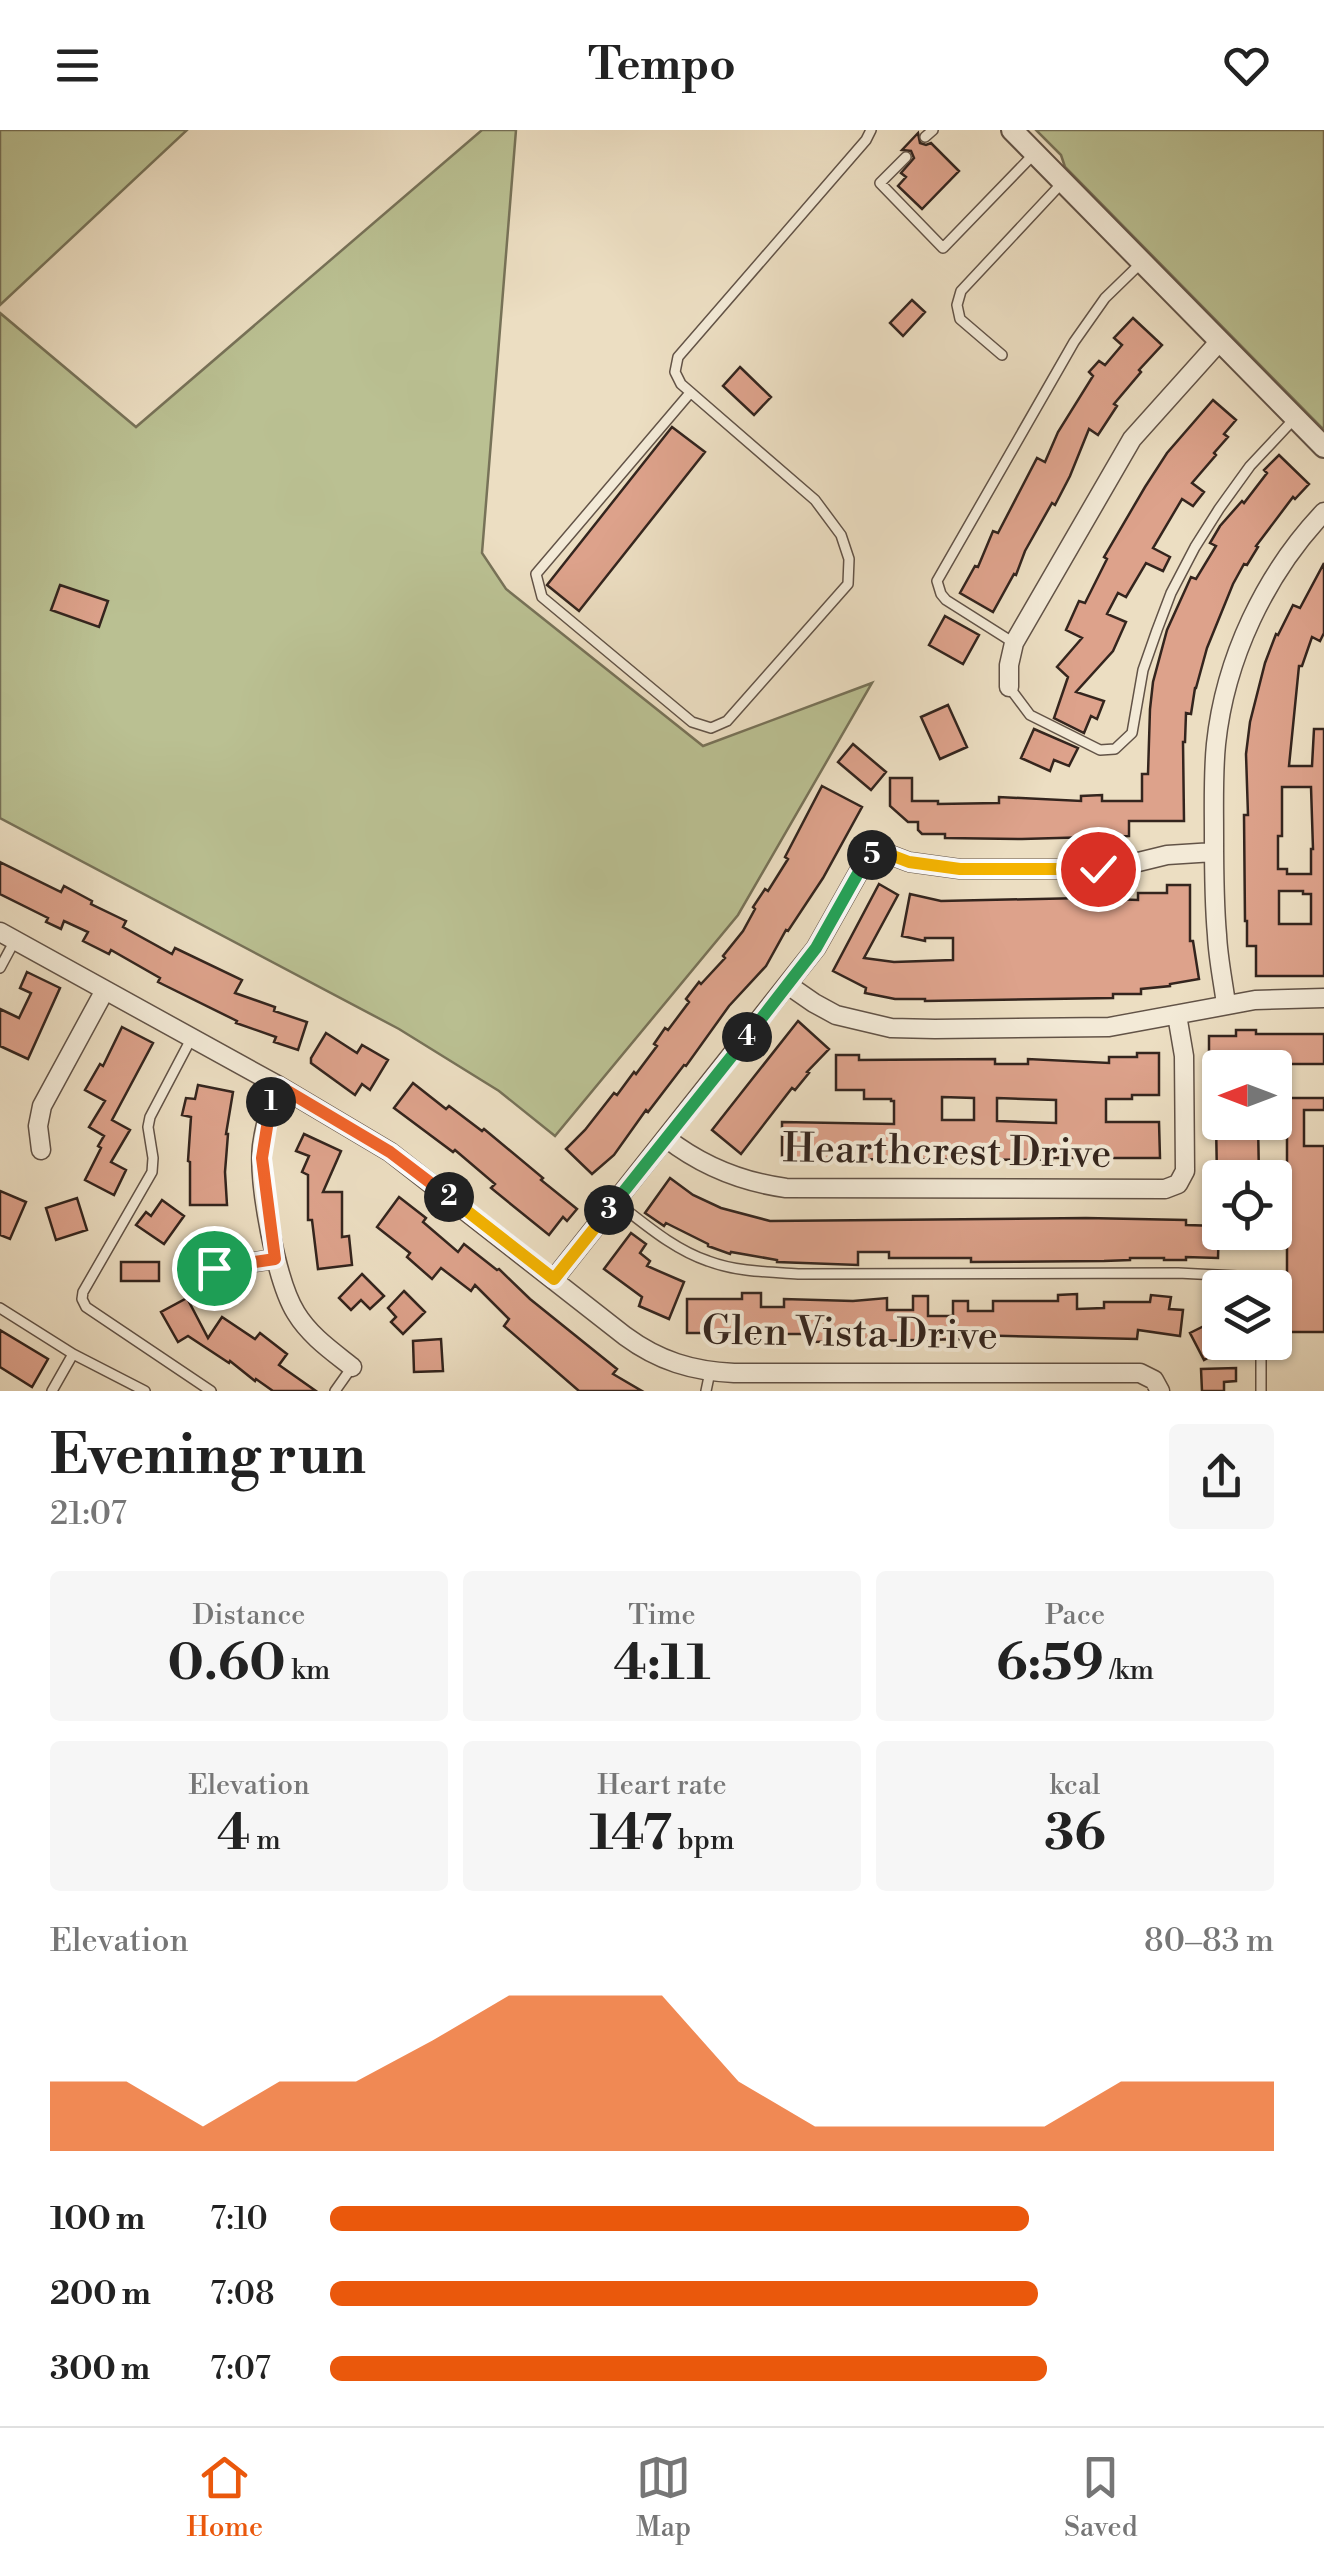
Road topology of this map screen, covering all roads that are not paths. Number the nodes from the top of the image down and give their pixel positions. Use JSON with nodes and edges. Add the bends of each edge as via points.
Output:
{"nodes":[{"id":1,"x":871,"y":130,"type":"edge"},
{"id":2,"x":1012,"y":130,"type":"edge"},
{"id":3,"x":1035,"y":154,"type":"junction"},
{"id":4,"x":906,"y":156,"type":"dead end"},
{"id":5,"x":1063,"y":182,"type":"junction"},
{"id":6,"x":1141,"y":262,"type":"junction"},
{"id":7,"x":1219,"y":342,"type":"junction"},
{"id":8,"x":1002,"y":355,"type":"dead end"},
{"id":9,"x":690,"y":393,"type":"junction"},
{"id":10,"x":1296,"y":418,"type":"junction"},
{"id":11,"x":1324,"y":446,"type":"edge"},
{"id":12,"x":1324,"y":512,"type":"edge"},
{"id":13,"x":1014,"y":643,"type":"junction"},
{"id":14,"x":1009,"y":688,"type":"joint"},
{"id":15,"x":1214,"y":852,"type":"junction"},
{"id":16,"x":8,"y":936,"type":"edge"},
{"id":17,"x":0,"y":968,"type":"edge"},
{"id":18,"x":788,"y":985,"type":"junction"},
{"id":19,"x":106,"y":990,"type":"junction"},
{"id":20,"x":1324,"y":998,"type":"edge"},
{"id":21,"x":1226,"y":1004,"type":"junction"},
{"id":22,"x":1177,"y":1014,"type":"junction"},
{"id":23,"x":192,"y":1038,"type":"junction"},
{"id":24,"x":279,"y":1086,"type":"junction"},
{"id":25,"x":666,"y":1138,"type":"junction"},
{"id":26,"x":41,"y":1150,"type":"dead end"},
{"id":27,"x":615,"y":1202,"type":"junction"},
{"id":28,"x":275,"y":1259,"type":"junction"},
{"id":29,"x":214,"y":1268,"type":"dead end"},
{"id":30,"x":1202,"y":1274,"type":"edge"},
{"id":31,"x":554,"y":1279,"type":"junction"},
{"id":32,"x":0,"y":1308,"type":"edge"},
{"id":33,"x":73,"y":1354,"type":"junction"},
{"id":34,"x":1261,"y":1360,"type":"edge"},
{"id":35,"x":352,"y":1367,"type":"joint"},
{"id":36,"x":708,"y":1382,"type":"edge"},
{"id":37,"x":52,"y":1391,"type":"edge"},
{"id":38,"x":144,"y":1391,"type":"edge"},
{"id":39,"x":211,"y":1391,"type":"edge"},
{"id":40,"x":334,"y":1391,"type":"edge"},
{"id":41,"x":1160,"y":1391,"type":"edge"},
{"id":42,"x":1261,"y":1391,"type":"edge"}],
"edges":[{"from":1,"to":9,"type":"lane","via":[[678,357],[676,372]]},
{"from":2,"to":3,"type":"street"},
{"from":3,"to":4,"type":"lane","via":[[942,248],[880,183]]},
{"from":3,"to":5,"type":"street"},
{"from":5,"to":6,"type":"street"},
{"from":5,"to":8,"type":"lane","via":[[958,297],[960,318]]},
{"from":6,"to":7,"type":"street"},
{"from":6,"to":13,"type":"lane","via":[[1074,342],[937,581],[946,600]]},
{"from":7,"to":10,"type":"street"},
{"from":7,"to":13,"type":"street","via":[[1132,439]]},
{"from":9,"to":9,"type":"lane","via":[[815,500],[841,535],[849,559],[848,584],[727,722],[711,728],[692,722],[542,597],[536,574]]},
{"from":10,"to":11,"type":"street"},
{"from":10,"to":14,"type":"lane","via":[[1250,466],[1196,547],[1148,656],[1132,733],[1115,749],[1100,750],[1030,715]]},
{"from":12,"to":15,"type":"street","via":[[1282,563],[1228,682],[1216,744]]},
{"from":13,"to":14,"type":"street"},
{"from":15,"to":18,"type":"street","via":[[1098,869],[960,869],[874,854]]},
{"from":15,"to":21,"type":"street"},
{"from":16,"to":17,"type":"lane"},
{"from":16,"to":19,"type":"street","name":"Glen Vista Drive"},
{"from":18,"to":22,"type":"street","via":[[836,1015],[891,1028],[1110,1027]]},
{"from":18,"to":25,"type":"street"},
{"from":19,"to":23,"type":"street","name":"Glen Vista Drive"},
{"from":19,"to":26,"type":"street","via":[[42,1106]]},
{"from":20,"to":21,"type":"street"},
{"from":21,"to":22,"type":"street"},
{"from":22,"to":25,"type":"street","name":"Hearthcrest Drive","via":[[1185,1171],[1165,1189],[786,1188],[736,1178]]},
{"from":23,"to":24,"type":"street","name":"Glen Vista Drive"},
{"from":23,"to":39,"type":"lane","via":[[150,1117],[152,1172],[82,1299]]},
{"from":24,"to":28,"type":"street","via":[[262,1158]]},
{"from":24,"to":31,"type":"street","name":"Glen Vista Drive","via":[[390,1152]]},
{"from":25,"to":27,"type":"street"},
{"from":27,"to":30,"type":"lane","via":[[694,1256],[751,1271]]},
{"from":27,"to":31,"type":"street"},
{"from":28,"to":29,"type":"street"},
{"from":28,"to":35,"type":"street","via":[[295,1312]]},
{"from":31,"to":36,"type":"street","name":"Glen Vista Drive","via":[[643,1350]]},
{"from":32,"to":33,"type":"lane"},
{"from":33,"to":37,"type":"lane"},
{"from":33,"to":38,"type":"lane"},
{"from":34,"to":42,"type":"lane"},
{"from":35,"to":40,"type":"lane"},
{"from":36,"to":41,"type":"street","name":"Glen Vista Drive","via":[[1088,1380],[1140,1373]]}]}
